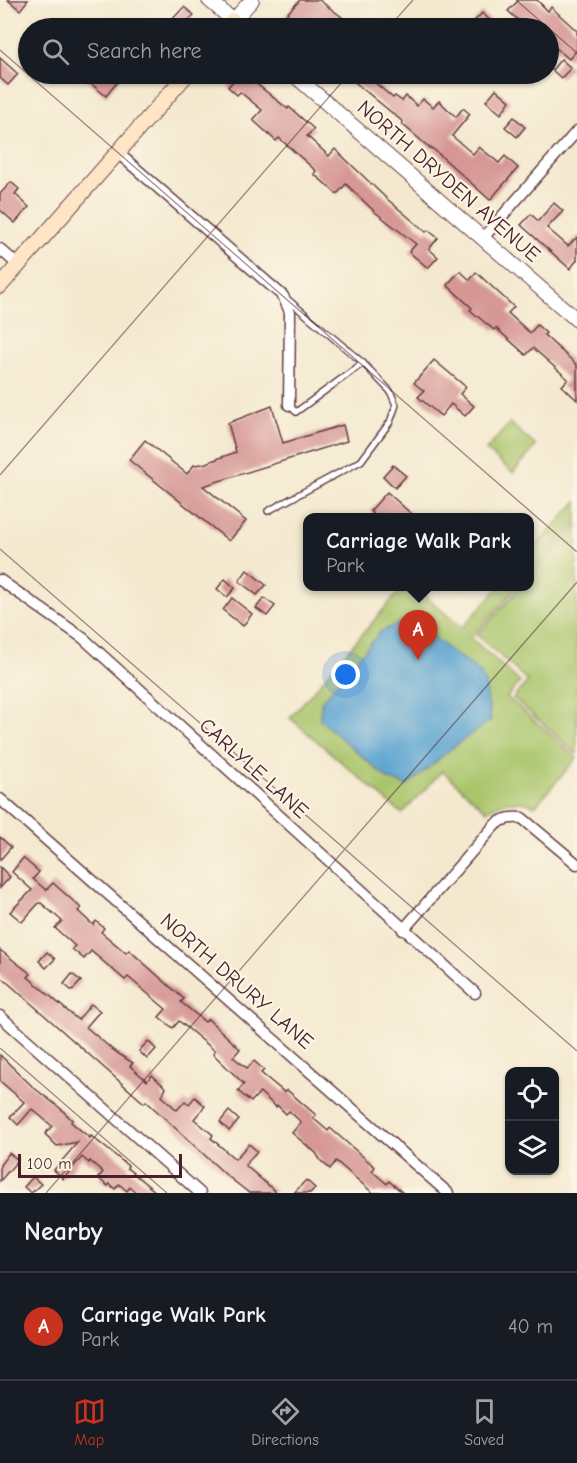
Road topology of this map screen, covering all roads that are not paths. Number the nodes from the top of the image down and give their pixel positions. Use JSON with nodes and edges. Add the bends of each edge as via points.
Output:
{"nodes":[{"id":1,"x":210,"y":0,"type":"edge"},
{"id":2,"x":252,"y":0,"type":"edge"},
{"id":3,"x":227,"y":18,"type":"edge"},
{"id":4,"x":240,"y":18,"type":"edge"},
{"id":5,"x":178,"y":84,"type":"edge"},
{"id":6,"x":305,"y":84,"type":"edge"},
{"id":7,"x":577,"y":131,"type":"edge"},
{"id":8,"x":118,"y":153,"type":"junction"},
{"id":9,"x":483,"y":238,"type":"junction"},
{"id":10,"x":0,"y":249,"type":"edge"},
{"id":11,"x":18,"y":265,"type":"junction"},
{"id":12,"x":0,"y":286,"type":"edge"},
{"id":13,"x":284,"y":296,"type":"junction"},
{"id":14,"x":577,"y":320,"type":"edge"},
{"id":15,"x":363,"y":363,"type":"junction"},
{"id":16,"x":289,"y":405,"type":"joint"},
{"id":17,"x":268,"y":511,"type":"dead end"},
{"id":18,"x":0,"y":580,"type":"edge"},
{"id":19,"x":0,"y":799,"type":"edge"},
{"id":20,"x":577,"y":864,"type":"edge"},
{"id":21,"x":403,"y":930,"type":"junction"},
{"id":22,"x":475,"y":993,"type":"dead end"},
{"id":23,"x":0,"y":1016,"type":"edge"},
{"id":24,"x":200,"y":1193,"type":"edge"},
{"id":25,"x":448,"y":1193,"type":"edge"}],
"edges":[{"from":1,"to":3,"type":"street"},
{"from":2,"to":4,"type":"street"},
{"from":5,"to":8,"type":"main road"},
{"from":6,"to":9,"type":"street","name":"NORTH DRYDEN AVENUE"},
{"from":7,"to":9,"type":"street"},
{"from":8,"to":11,"type":"main road"},
{"from":8,"to":13,"type":"street"},
{"from":9,"to":14,"type":"street","name":"NORTH DRYDEN AVENUE"},
{"from":10,"to":11,"type":"street"},
{"from":11,"to":12,"type":"main road"},
{"from":13,"to":15,"type":"lane"},
{"from":13,"to":16,"type":"street","via":[[290,312]]},
{"from":15,"to":16,"type":"lane","via":[[296,411]]},
{"from":15,"to":17,"type":"lane","via":[[390,391],[396,405],[390,422],[361,461]]},
{"from":18,"to":21,"type":"street","name":"CARLYLE LANE","via":[[82,639]]},
{"from":19,"to":25,"type":"street","name":"NORTH DRURY LANE"},
{"from":20,"to":21,"type":"street","via":[[522,818],[511,817],[495,825]]},
{"from":21,"to":22,"type":"street","name":"CARLYLE LANE"},
{"from":23,"to":24,"type":"street"}]}
